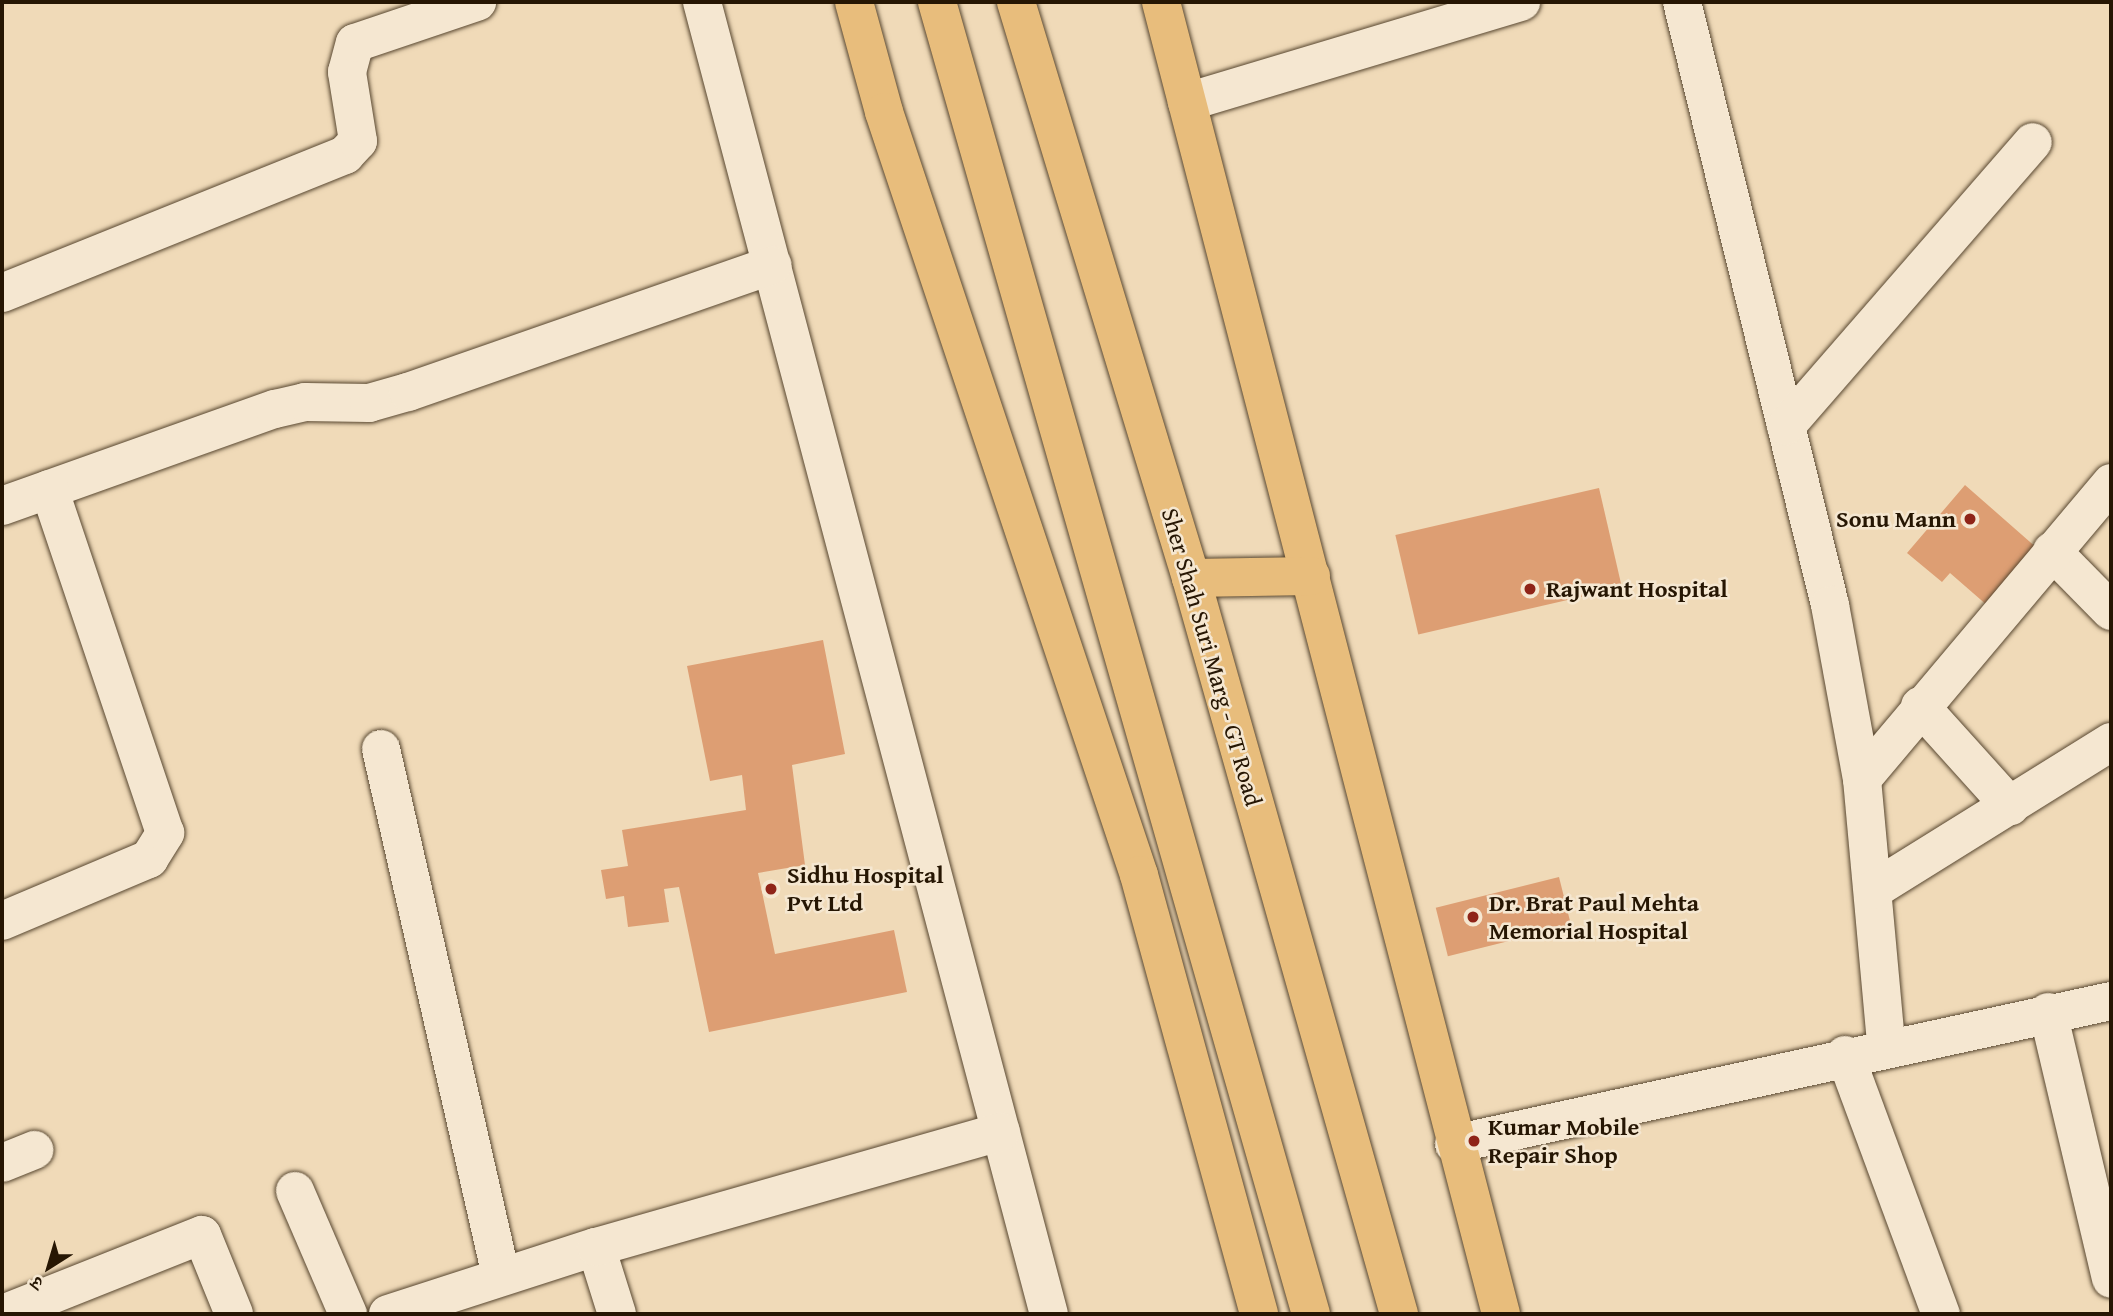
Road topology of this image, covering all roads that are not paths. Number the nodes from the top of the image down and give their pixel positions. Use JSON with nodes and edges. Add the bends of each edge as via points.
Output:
{"nodes":[{"id":1,"x":477,"y":2,"type":"edge"},
{"id":2,"x":702,"y":2,"type":"edge"},
{"id":3,"x":854,"y":2,"type":"edge"},
{"id":4,"x":937,"y":2,"type":"edge"},
{"id":5,"x":1016,"y":2,"type":"edge"},
{"id":6,"x":1161,"y":2,"type":"edge"},
{"id":7,"x":1521,"y":2,"type":"edge"},
{"id":8,"x":1682,"y":2,"type":"edge"},
{"id":9,"x":1187,"y":102,"type":"junction"},
{"id":10,"x":2034,"y":142,"type":"dead end"},
{"id":11,"x":772,"y":265,"type":"junction"},
{"id":12,"x":2,"y":293,"type":"edge"},
{"id":13,"x":1786,"y":426,"type":"junction"},
{"id":14,"x":2111,"y":484,"type":"edge"},
{"id":15,"x":49,"y":489,"type":"junction"},
{"id":16,"x":2,"y":506,"type":"edge"},
{"id":17,"x":2052,"y":551,"type":"junction"},
{"id":18,"x":1311,"y":576,"type":"junction"},
{"id":19,"x":1191,"y":578,"type":"junction"},
{"id":20,"x":2111,"y":611,"type":"edge"},
{"id":21,"x":1920,"y":706,"type":"junction"},
{"id":22,"x":2111,"y":742,"type":"edge"},
{"id":23,"x":381,"y":749,"type":"dead end"},
{"id":24,"x":1862,"y":779,"type":"junction"},
{"id":25,"x":2010,"y":806,"type":"junction"},
{"id":26,"x":1873,"y":890,"type":"junction"},
{"id":27,"x":2,"y":921,"type":"edge"},
{"id":28,"x":2111,"y":1001,"type":"edge"},
{"id":29,"x":2048,"y":1012,"type":"junction"},
{"id":30,"x":1886,"y":1045,"type":"junction"},
{"id":31,"x":1845,"y":1055,"type":"junction"},
{"id":32,"x":1001,"y":1132,"type":"junction"},
{"id":33,"x":1454,"y":1144,"type":"junction"},
{"id":34,"x":295,"y":1191,"type":"dead end"},
{"id":35,"x":596,"y":1247,"type":"junction"},
{"id":36,"x":500,"y":1276,"type":"junction"},
{"id":37,"x":2111,"y":1279,"type":"edge"},
{"id":38,"x":3,"y":1314,"type":"edge"},
{"id":39,"x":234,"y":1314,"type":"edge"},
{"id":40,"x":348,"y":1314,"type":"edge"},
{"id":41,"x":388,"y":1314,"type":"edge"},
{"id":42,"x":617,"y":1314,"type":"edge"},
{"id":43,"x":1049,"y":1314,"type":"edge"},
{"id":44,"x":1259,"y":1314,"type":"edge"},
{"id":45,"x":1311,"y":1314,"type":"edge"},
{"id":46,"x":1399,"y":1314,"type":"edge"},
{"id":47,"x":1501,"y":1314,"type":"edge"},
{"id":48,"x":1941,"y":1314,"type":"edge"}],
"edges":[{"from":1,"to":12,"type":"street","via":[[355,43],[347,72],[358,141],[345,155]]},
{"from":2,"to":11,"type":"street"},
{"from":3,"to":44,"type":"main road","via":[[884,112],[1139,875]]},
{"from":4,"to":45,"type":"main road"},
{"from":5,"to":19,"type":"main road","name":"Sher Shah Suri Marg - GT Road"},
{"from":6,"to":9,"type":"main road"},
{"from":7,"to":9,"type":"street"},
{"from":8,"to":13,"type":"street"},
{"from":9,"to":18,"type":"main road"},
{"from":10,"to":13,"type":"street"},
{"from":11,"to":15,"type":"street","via":[[408,392],[369,403],[305,401],[275,409]]},
{"from":11,"to":32,"type":"street"},
{"from":13,"to":24,"type":"street","via":[[1830,605]]},
{"from":14,"to":17,"type":"street"},
{"from":15,"to":16,"type":"street"},
{"from":15,"to":27,"type":"street","via":[[165,833],[149,859]]},
{"from":17,"to":20,"type":"street"},
{"from":17,"to":21,"type":"street"},
{"from":18,"to":19,"type":"main road"},
{"from":18,"to":33,"type":"main road"},
{"from":19,"to":46,"type":"main road","name":"Sher Shah Suri Marg - GT Road"},
{"from":21,"to":24,"type":"street"},
{"from":21,"to":25,"type":"street"},
{"from":22,"to":25,"type":"street"},
{"from":23,"to":36,"type":"street"},
{"from":24,"to":26,"type":"street"},
{"from":25,"to":26,"type":"street"},
{"from":26,"to":30,"type":"street"},
{"from":28,"to":29,"type":"street"},
{"from":29,"to":30,"type":"street"},
{"from":29,"to":37,"type":"street"},
{"from":30,"to":31,"type":"street"},
{"from":31,"to":33,"type":"street"},
{"from":31,"to":48,"type":"street"},
{"from":32,"to":35,"type":"street"},
{"from":32,"to":43,"type":"street"},
{"from":33,"to":47,"type":"main road"},
{"from":34,"to":40,"type":"street"},
{"from":35,"to":36,"type":"street"},
{"from":35,"to":42,"type":"street"},
{"from":36,"to":41,"type":"street"},
{"from":38,"to":39,"type":"street","via":[[202,1235]]}]}
